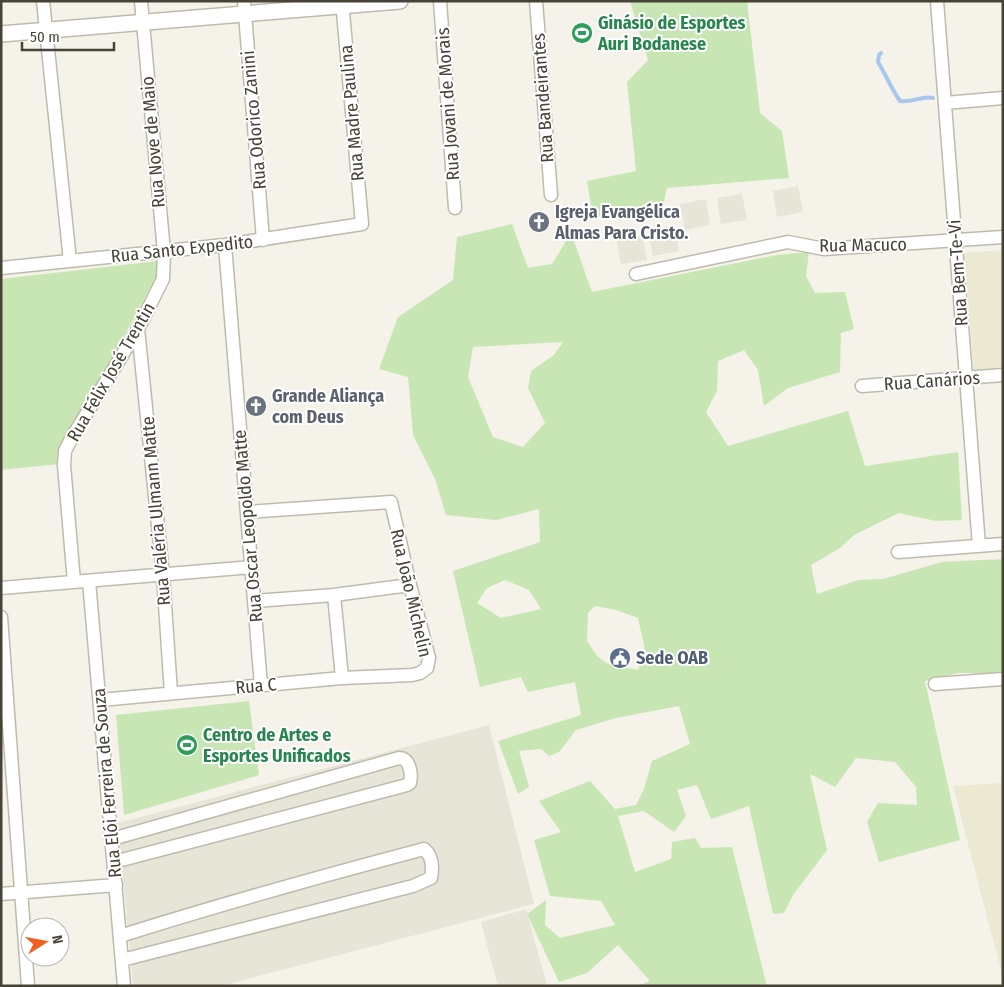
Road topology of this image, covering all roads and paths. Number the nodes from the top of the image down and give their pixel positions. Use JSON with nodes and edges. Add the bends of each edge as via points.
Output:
{"nodes":[{"id":1,"x":43,"y":1,"type":"edge"},
{"id":2,"x":141,"y":1,"type":"edge"},
{"id":3,"x":400,"y":1,"type":"edge"},
{"id":4,"x":440,"y":1,"type":"edge"},
{"id":5,"x":536,"y":1,"type":"edge"},
{"id":6,"x":937,"y":1,"type":"edge"},
{"id":7,"x":342,"y":4,"type":"edge"},
{"id":8,"x":245,"y":8,"type":"edge"},
{"id":9,"x":142,"y":23,"type":"junction"},
{"id":10,"x":46,"y":30,"type":"junction"},
{"id":11,"x":1,"y":34,"type":"edge"},
{"id":12,"x":1003,"y":98,"type":"edge"},
{"id":13,"x":945,"y":103,"type":"junction"},
{"id":14,"x":551,"y":195,"type":"dead end"},
{"id":15,"x":455,"y":208,"type":"dead end"},
{"id":16,"x":362,"y":224,"type":"joint"},
{"id":17,"x":1003,"y":237,"type":"edge"},
{"id":18,"x":263,"y":240,"type":"junction"},
{"id":19,"x":956,"y":241,"type":"junction"},
{"id":20,"x":225,"y":245,"type":"junction"},
{"id":21,"x":164,"y":252,"type":"junction"},
{"id":22,"x":70,"y":261,"type":"junction"},
{"id":23,"x":1,"y":268,"type":"edge"},
{"id":24,"x":636,"y":274,"type":"dead end"},
{"id":25,"x":138,"y":329,"type":"junction"},
{"id":26,"x":1003,"y":375,"type":"edge"},
{"id":27,"x":965,"y":378,"type":"junction"},
{"id":28,"x":862,"y":386,"type":"dead end"},
{"id":29,"x":248,"y":512,"type":"junction"},
{"id":30,"x":1003,"y":544,"type":"edge"},
{"id":31,"x":979,"y":546,"type":"junction"},
{"id":32,"x":898,"y":552,"type":"dead end"},
{"id":33,"x":252,"y":568,"type":"junction"},
{"id":34,"x":163,"y":575,"type":"junction"},
{"id":35,"x":89,"y":581,"type":"junction"},
{"id":36,"x":74,"y":582,"type":"junction"},
{"id":37,"x":410,"y":585,"type":"junction"},
{"id":38,"x":1,"y":588,"type":"edge"},
{"id":39,"x":334,"y":595,"type":"junction"},
{"id":40,"x":255,"y":601,"type":"junction"},
{"id":41,"x":1,"y":618,"type":"edge"},
{"id":42,"x":412,"y":674,"type":"joint"},
{"id":43,"x":342,"y":678,"type":"junction"},
{"id":44,"x":1003,"y":679,"type":"edge"},
{"id":45,"x":935,"y":684,"type":"dead end"},
{"id":46,"x":261,"y":686,"type":"junction"},
{"id":47,"x":171,"y":693,"type":"junction"},
{"id":48,"x":100,"y":700,"type":"junction"},
{"id":49,"x":112,"y":839,"type":"junction"},
{"id":50,"x":114,"y":862,"type":"junction"},
{"id":51,"x":116,"y":885,"type":"junction"},
{"id":52,"x":20,"y":892,"type":"junction"},
{"id":53,"x":1,"y":894,"type":"edge"},
{"id":54,"x":120,"y":936,"type":"junction"},
{"id":55,"x":122,"y":960,"type":"junction"},
{"id":56,"x":28,"y":986,"type":"edge"},
{"id":57,"x":124,"y":986,"type":"edge"}],
"edges":[{"from":1,"to":10,"type":"street"},
{"from":2,"to":9,"type":"street","name":"Rua Nove de Maio"},
{"from":3,"to":7,"type":"street"},
{"from":4,"to":15,"type":"street","name":"Rua Jovani de Morais"},
{"from":5,"to":14,"type":"street","name":"Rua Bandeirantes"},
{"from":6,"to":13,"type":"street","name":"Rua Bem-Te-Vi"},
{"from":7,"to":8,"type":"street"},
{"from":7,"to":16,"type":"street","name":"Rua Madre Paulina"},
{"from":8,"to":9,"type":"street"},
{"from":8,"to":18,"type":"street","name":"Rua Odorico Zanini"},
{"from":9,"to":10,"type":"street"},
{"from":9,"to":21,"type":"street","name":"Rua Nove de Maio"},
{"from":10,"to":11,"type":"street"},
{"from":10,"to":22,"type":"street"},
{"from":12,"to":13,"type":"street"},
{"from":13,"to":19,"type":"street","name":"Rua Bem-Te-Vi"},
{"from":16,"to":18,"type":"street","name":"Rua Santo Expedito"},
{"from":17,"to":19,"type":"street","name":"Rua Macuco"},
{"from":18,"to":20,"type":"street","name":"Rua Santo Expedito"},
{"from":19,"to":24,"type":"street","name":"Rua Macuco","via":[[824,248],[788,242]]},
{"from":19,"to":27,"type":"street","name":"Rua Bem-Te-Vi"},
{"from":20,"to":21,"type":"street","name":"Rua Santo Expedito"},
{"from":20,"to":29,"type":"street","name":"Rua Oscar Leopoldo Matte"},
{"from":21,"to":22,"type":"street","name":"Rua Santo Expedito"},
{"from":21,"to":25,"type":"street","name":"Rua Félix José Trentin","via":[[163,279]]},
{"from":22,"to":23,"type":"street","name":"Rua Santo Expedito"},
{"from":25,"to":34,"type":"street","name":"Rua Valéria Ulmann Matte"},
{"from":25,"to":36,"type":"street","name":"Rua Félix José Trentin","via":[[65,451]]},
{"from":26,"to":27,"type":"street","name":"Rua Canários"},
{"from":27,"to":28,"type":"street","name":"Rua Canários"},
{"from":27,"to":31,"type":"street","name":"Rua Bem-Te-Vi"},
{"from":29,"to":33,"type":"street","name":"Rua Oscar Leopoldo Matte"},
{"from":29,"to":37,"type":"street","name":"Rua João Michelin","via":[[391,502]]},
{"from":30,"to":31,"type":"street"},
{"from":31,"to":32,"type":"street"},
{"from":33,"to":34,"type":"street"},
{"from":33,"to":40,"type":"street","name":"Rua Oscar Leopoldo Matte"},
{"from":34,"to":35,"type":"street"},
{"from":34,"to":47,"type":"street","name":"Rua Valéria Ulmann Matte"},
{"from":35,"to":36,"type":"street"},
{"from":35,"to":48,"type":"street","name":"Rua Elói Ferreira de Souza"},
{"from":36,"to":38,"type":"street"},
{"from":37,"to":39,"type":"street"},
{"from":37,"to":42,"type":"street","name":"Rua João Michelin","via":[[429,658],[427,668]]},
{"from":39,"to":40,"type":"street"},
{"from":39,"to":43,"type":"street"},
{"from":40,"to":46,"type":"street","name":"Rua Oscar Leopoldo Matte"},
{"from":41,"to":52,"type":"street"},
{"from":42,"to":43,"type":"street","name":"Rua C"},
{"from":43,"to":46,"type":"street","name":"Rua C"},
{"from":44,"to":45,"type":"street"},
{"from":46,"to":47,"type":"street","name":"Rua C"},
{"from":47,"to":48,"type":"street","name":"Rua C"},
{"from":48,"to":49,"type":"street","name":"Rua Elói Ferreira de Souza"},
{"from":49,"to":50,"type":"street","name":"Rua Elói Ferreira de Souza"},
{"from":49,"to":50,"type":"street","via":[[400,758],[407,760],[410,770],[411,779],[407,785]]},
{"from":50,"to":51,"type":"street","name":"Rua Elói Ferreira de Souza"},
{"from":51,"to":52,"type":"street"},
{"from":51,"to":54,"type":"street","name":"Rua Elói Ferreira de Souza"},
{"from":52,"to":53,"type":"street"},
{"from":52,"to":56,"type":"street"},
{"from":54,"to":55,"type":"street","name":"Rua Elói Ferreira de Souza"},
{"from":54,"to":55,"type":"street","via":[[312,878],[424,849],[430,854],[432,878],[413,886]]},
{"from":55,"to":57,"type":"street","name":"Rua Elói Ferreira de Souza"}]}
